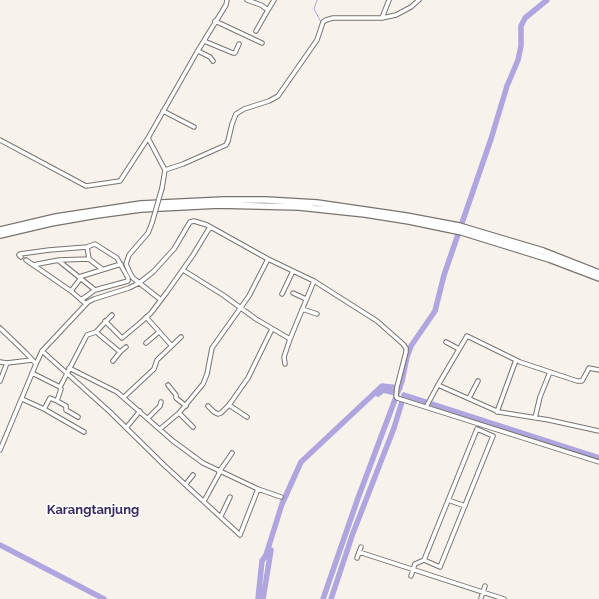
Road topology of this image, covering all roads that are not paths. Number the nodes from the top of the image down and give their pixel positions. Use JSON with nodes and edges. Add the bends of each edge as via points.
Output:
{"nodes":[{"id":1,"x":228,"y":0,"type":"edge"},
{"id":2,"x":247,"y":0,"type":"edge"},
{"id":3,"x":274,"y":0,"type":"edge"},
{"id":4,"x":389,"y":0,"type":"edge"},
{"id":5,"x":419,"y":0,"type":"edge"},
{"id":6,"x":268,"y":11,"type":"junction"},
{"id":7,"x":382,"y":17,"type":"junction"},
{"id":8,"x":217,"y":22,"type":"junction"},
{"id":9,"x":256,"y":31,"type":"dead end"},
{"id":10,"x":204,"y":41,"type":"junction"},
{"id":11,"x":262,"y":43,"type":"dead end"},
{"id":12,"x":239,"y":44,"type":"dead end"},
{"id":13,"x":201,"y":52,"type":"junction"},
{"id":14,"x":214,"y":61,"type":"dead end"},
{"id":15,"x":167,"y":113,"type":"junction"},
{"id":16,"x":194,"y":127,"type":"dead end"},
{"id":17,"x":148,"y":138,"type":"junction"},
{"id":18,"x":0,"y":140,"type":"edge"},
{"id":19,"x":165,"y":170,"type":"junction"},
{"id":20,"x":210,"y":227,"type":"junction"},
{"id":21,"x":460,"y":229,"type":"junction"},
{"id":22,"x":0,"y":230,"type":"edge"},
{"id":23,"x":0,"y":235,"type":"edge"},
{"id":24,"x":87,"y":248,"type":"junction"},
{"id":25,"x":21,"y":257,"type":"dead end"},
{"id":26,"x":89,"y":259,"type":"junction"},
{"id":27,"x":268,"y":259,"type":"junction"},
{"id":28,"x":26,"y":260,"type":"dead end"},
{"id":29,"x":59,"y":260,"type":"junction"},
{"id":30,"x":121,"y":264,"type":"junction"},
{"id":31,"x":33,"y":265,"type":"junction"},
{"id":32,"x":102,"y":269,"type":"junction"},
{"id":33,"x":183,"y":270,"type":"junction"},
{"id":34,"x":293,"y":270,"type":"junction"},
{"id":35,"x":599,"y":273,"type":"edge"},
{"id":36,"x":80,"y":277,"type":"junction"},
{"id":37,"x":599,"y":278,"type":"edge"},
{"id":38,"x":314,"y":281,"type":"junction"},
{"id":39,"x":139,"y":283,"type":"junction"},
{"id":40,"x":95,"y":290,"type":"junction"},
{"id":41,"x":71,"y":292,"type":"junction"},
{"id":42,"x":292,"y":293,"type":"dead end"},
{"id":43,"x":282,"y":294,"type":"dead end"},
{"id":44,"x":306,"y":298,"type":"junction"},
{"id":45,"x":81,"y":300,"type":"junction"},
{"id":46,"x":161,"y":300,"type":"junction"},
{"id":47,"x":86,"y":304,"type":"junction"},
{"id":48,"x":240,"y":308,"type":"junction"},
{"id":49,"x":302,"y":309,"type":"junction"},
{"id":50,"x":318,"y":314,"type":"dead end"},
{"id":51,"x":112,"y":315,"type":"dead end"},
{"id":52,"x":146,"y":318,"type":"junction"},
{"id":53,"x":105,"y":321,"type":"junction"},
{"id":54,"x":0,"y":328,"type":"edge"},
{"id":55,"x":272,"y":329,"type":"junction"},
{"id":56,"x":96,"y":332,"type":"junction"},
{"id":57,"x":159,"y":332,"type":"junction"},
{"id":58,"x":180,"y":336,"type":"dead end"},
{"id":59,"x":290,"y":339,"type":"junction"},
{"id":60,"x":446,"y":342,"type":"dead end"},
{"id":61,"x":146,"y":343,"type":"dead end"},
{"id":62,"x":171,"y":345,"type":"junction"},
{"id":63,"x":126,"y":347,"type":"dead end"},
{"id":64,"x":459,"y":349,"type":"junction"},
{"id":65,"x":42,"y":352,"type":"junction"},
{"id":66,"x":120,"y":352,"type":"junction"},
{"id":67,"x":32,"y":360,"type":"junction"},
{"id":68,"x":516,"y":360,"type":"junction"},
{"id":69,"x":1,"y":361,"type":"edge"},
{"id":70,"x":114,"y":361,"type":"dead end"},
{"id":71,"x":7,"y":363,"type":"junction"},
{"id":72,"x":36,"y":364,"type":"junction"},
{"id":73,"x":285,"y":364,"type":"dead end"},
{"id":74,"x":69,"y":368,"type":"junction"},
{"id":75,"x":599,"y":370,"type":"edge"},
{"id":76,"x":550,"y":372,"type":"junction"},
{"id":77,"x":32,"y":373,"type":"junction"},
{"id":78,"x":66,"y":373,"type":"junction"},
{"id":79,"x":0,"y":381,"type":"edge"},
{"id":80,"x":478,"y":381,"type":"dead end"},
{"id":81,"x":438,"y":385,"type":"junction"},
{"id":82,"x":168,"y":386,"type":"dead end"},
{"id":83,"x":60,"y":387,"type":"junction"},
{"id":84,"x":124,"y":397,"type":"junction"},
{"id":85,"x":469,"y":398,"type":"junction"},
{"id":86,"x":22,"y":399,"type":"junction"},
{"id":87,"x":57,"y":401,"type":"junction"},
{"id":88,"x":161,"y":402,"type":"dead end"},
{"id":89,"x":228,"y":404,"type":"junction"},
{"id":90,"x":427,"y":405,"type":"junction"},
{"id":91,"x":186,"y":406,"type":"junction"},
{"id":92,"x":208,"y":406,"type":"dead end"},
{"id":93,"x":44,"y":409,"type":"junction"},
{"id":94,"x":140,"y":411,"type":"junction"},
{"id":95,"x":497,"y":412,"type":"junction"},
{"id":96,"x":179,"y":413,"type":"junction"},
{"id":97,"x":78,"y":417,"type":"dead end"},
{"id":98,"x":247,"y":417,"type":"dead end"},
{"id":99,"x":148,"y":418,"type":"junction"},
{"id":100,"x":535,"y":418,"type":"junction"},
{"id":101,"x":193,"y":427,"type":"dead end"},
{"id":102,"x":126,"y":428,"type":"junction"},
{"id":103,"x":160,"y":429,"type":"junction"},
{"id":104,"x":599,"y":430,"type":"edge"},
{"id":105,"x":84,"y":432,"type":"dead end"},
{"id":106,"x":0,"y":450,"type":"edge"},
{"id":107,"x":232,"y":453,"type":"dead end"},
{"id":108,"x":599,"y":462,"type":"edge"},
{"id":109,"x":220,"y":472,"type":"junction"},
{"id":110,"x":193,"y":475,"type":"dead end"},
{"id":111,"x":186,"y":484,"type":"junction"},
{"id":112,"x":258,"y":489,"type":"junction"},
{"id":113,"x":230,"y":496,"type":"dead end"},
{"id":114,"x":281,"y":497,"type":"dead end"},
{"id":115,"x":448,"y":500,"type":"junction"},
{"id":116,"x":204,"y":501,"type":"junction"},
{"id":117,"x":465,"y":506,"type":"junction"},
{"id":118,"x":221,"y":516,"type":"junction"},
{"id":119,"x":361,"y":547,"type":"dead end"},
{"id":120,"x":359,"y":552,"type":"junction"},
{"id":121,"x":356,"y":558,"type":"dead end"},
{"id":122,"x":424,"y":560,"type":"junction"},
{"id":123,"x":413,"y":570,"type":"junction"},
{"id":124,"x":411,"y":576,"type":"dead end"},
{"id":125,"x":485,"y":586,"type":"dead end"},
{"id":126,"x":483,"y":592,"type":"junction"},
{"id":127,"x":505,"y":594,"type":"dead end"},
{"id":128,"x":481,"y":598,"type":"dead end"},
{"id":129,"x":504,"y":599,"type":"edge"}],
"edges":[{"from":1,"to":8,"type":"street"},
{"from":2,"to":6,"type":"street"},
{"from":3,"to":6,"type":"street"},
{"from":4,"to":7,"type":"street"},
{"from":5,"to":7,"type":"street","via":[[400,13]]},
{"from":6,"to":9,"type":"street"},
{"from":7,"to":19,"type":"street","via":[[333,18],[323,22],[317,40],[278,96],[236,114],[226,145]]},
{"from":8,"to":10,"type":"street"},
{"from":8,"to":11,"type":"street"},
{"from":10,"to":12,"type":"street","via":[[233,53]]},
{"from":10,"to":13,"type":"street"},
{"from":13,"to":14,"type":"street"},
{"from":13,"to":15,"type":"street"},
{"from":15,"to":16,"type":"street"},
{"from":15,"to":17,"type":"street"},
{"from":17,"to":18,"type":"street","via":[[119,181],[86,186]]},
{"from":17,"to":19,"type":"street"},
{"from":19,"to":39,"type":"street","bridge":true,"via":[[148,233],[126,260],[127,268]]},
{"from":20,"to":27,"type":"street"},
{"from":20,"to":33,"type":"street"},
{"from":20,"to":39,"type":"street","via":[[192,221],[168,257]]},
{"from":21,"to":22,"type":"highway","via":[[406,216],[317,203],[224,200],[141,204],[56,217]]},
{"from":21,"to":23,"type":"highway","via":[[334,210],[219,205],[141,209],[96,215]]},
{"from":21,"to":35,"type":"highway","via":[[543,251]]},
{"from":21,"to":37,"type":"highway","via":[[549,258]]},
{"from":24,"to":25,"type":"street","via":[[20,254]]},
{"from":24,"to":26,"type":"street"},
{"from":24,"to":30,"type":"street","via":[[96,245],[117,258]]},
{"from":26,"to":29,"type":"street"},
{"from":26,"to":32,"type":"street"},
{"from":27,"to":34,"type":"street"},
{"from":27,"to":48,"type":"street"},
{"from":28,"to":31,"type":"street"},
{"from":29,"to":31,"type":"street"},
{"from":29,"to":36,"type":"street"},
{"from":30,"to":32,"type":"street"},
{"from":30,"to":40,"type":"street","via":[[128,280]]},
{"from":31,"to":41,"type":"street"},
{"from":32,"to":36,"type":"street"},
{"from":33,"to":46,"type":"street"},
{"from":33,"to":48,"type":"street"},
{"from":34,"to":38,"type":"street"},
{"from":34,"to":43,"type":"street"},
{"from":36,"to":40,"type":"street"},
{"from":36,"to":41,"type":"street"},
{"from":38,"to":44,"type":"street"},
{"from":38,"to":90,"type":"street","via":[[373,318],[404,346],[406,352],[396,397]]},
{"from":39,"to":46,"type":"street"},
{"from":39,"to":47,"type":"street"},
{"from":40,"to":45,"type":"street"},
{"from":41,"to":45,"type":"street"},
{"from":42,"to":44,"type":"street"},
{"from":44,"to":49,"type":"street"},
{"from":45,"to":47,"type":"street"},
{"from":46,"to":52,"type":"street"},
{"from":47,"to":65,"type":"street"},
{"from":48,"to":55,"type":"street"},
{"from":48,"to":91,"type":"street","via":[[212,348],[205,379]]},
{"from":49,"to":50,"type":"street"},
{"from":49,"to":59,"type":"street"},
{"from":51,"to":53,"type":"street"},
{"from":52,"to":53,"type":"street","via":[[122,338]]},
{"from":52,"to":57,"type":"street"},
{"from":53,"to":56,"type":"street"},
{"from":54,"to":67,"type":"street"},
{"from":55,"to":59,"type":"street"},
{"from":55,"to":89,"type":"street","via":[[248,378]]},
{"from":56,"to":66,"type":"street"},
{"from":56,"to":74,"type":"street","via":[[87,335]]},
{"from":57,"to":61,"type":"street"},
{"from":57,"to":62,"type":"street"},
{"from":58,"to":62,"type":"street"},
{"from":59,"to":73,"type":"street","via":[[284,356]]},
{"from":60,"to":64,"type":"street"},
{"from":62,"to":84,"type":"street","via":[[157,360],[154,369]]},
{"from":63,"to":66,"type":"street"},
{"from":64,"to":68,"type":"street","via":[[467,336]]},
{"from":64,"to":81,"type":"street"},
{"from":65,"to":72,"type":"street"},
{"from":65,"to":78,"type":"street"},
{"from":66,"to":70,"type":"street"},
{"from":67,"to":71,"type":"street"},
{"from":67,"to":72,"type":"street"},
{"from":68,"to":76,"type":"street"},
{"from":68,"to":95,"type":"street"},
{"from":69,"to":71,"type":"street"},
{"from":71,"to":79,"type":"street"},
{"from":72,"to":77,"type":"street"},
{"from":74,"to":78,"type":"street"},
{"from":74,"to":84,"type":"street"},
{"from":75,"to":76,"type":"street","via":[[588,369],[581,382]]},
{"from":76,"to":100,"type":"street"},
{"from":77,"to":83,"type":"street"},
{"from":77,"to":86,"type":"street"},
{"from":78,"to":83,"type":"street"},
{"from":78,"to":102,"type":"street"},
{"from":80,"to":85,"type":"street"},
{"from":81,"to":85,"type":"street"},
{"from":81,"to":90,"type":"street"},
{"from":82,"to":91,"type":"street","via":[[176,398]]},
{"from":83,"to":87,"type":"street"},
{"from":84,"to":94,"type":"street"},
{"from":85,"to":95,"type":"street"},
{"from":86,"to":93,"type":"street"},
{"from":86,"to":106,"type":"street"},
{"from":87,"to":93,"type":"street","via":[[50,398]]},
{"from":87,"to":97,"type":"street"},
{"from":88,"to":99,"type":"street"},
{"from":89,"to":92,"type":"street","via":[[218,414]]},
{"from":89,"to":98,"type":"street"},
{"from":90,"to":108,"type":"street"},
{"from":91,"to":96,"type":"street"},
{"from":93,"to":105,"type":"street"},
{"from":94,"to":99,"type":"street"},
{"from":94,"to":102,"type":"street"},
{"from":95,"to":100,"type":"street"},
{"from":96,"to":101,"type":"street"},
{"from":96,"to":103,"type":"street"},
{"from":99,"to":103,"type":"street"},
{"from":100,"to":104,"type":"street"},
{"from":102,"to":111,"type":"street"},
{"from":103,"to":109,"type":"street","via":[[190,454]]},
{"from":107,"to":109,"type":"street"},
{"from":109,"to":112,"type":"street"},
{"from":109,"to":116,"type":"street"},
{"from":110,"to":111,"type":"street"},
{"from":111,"to":116,"type":"street"},
{"from":112,"to":114,"type":"street"},
{"from":112,"to":118,"type":"street","via":[[240,535]]},
{"from":113,"to":118,"type":"street"},
{"from":115,"to":117,"type":"street"},
{"from":115,"to":117,"type":"street","via":[[477,429],[493,436]]},
{"from":115,"to":122,"type":"street"},
{"from":116,"to":118,"type":"street"},
{"from":117,"to":122,"type":"street","via":[[440,567]]},
{"from":119,"to":120,"type":"street"},
{"from":120,"to":121,"type":"street"},
{"from":120,"to":123,"type":"street"},
{"from":122,"to":123,"type":"street","via":[[415,564]]},
{"from":123,"to":124,"type":"street"},
{"from":123,"to":126,"type":"street"},
{"from":125,"to":126,"type":"street"},
{"from":126,"to":128,"type":"street"},
{"from":126,"to":129,"type":"street"},
{"from":127,"to":129,"type":"street"}]}
